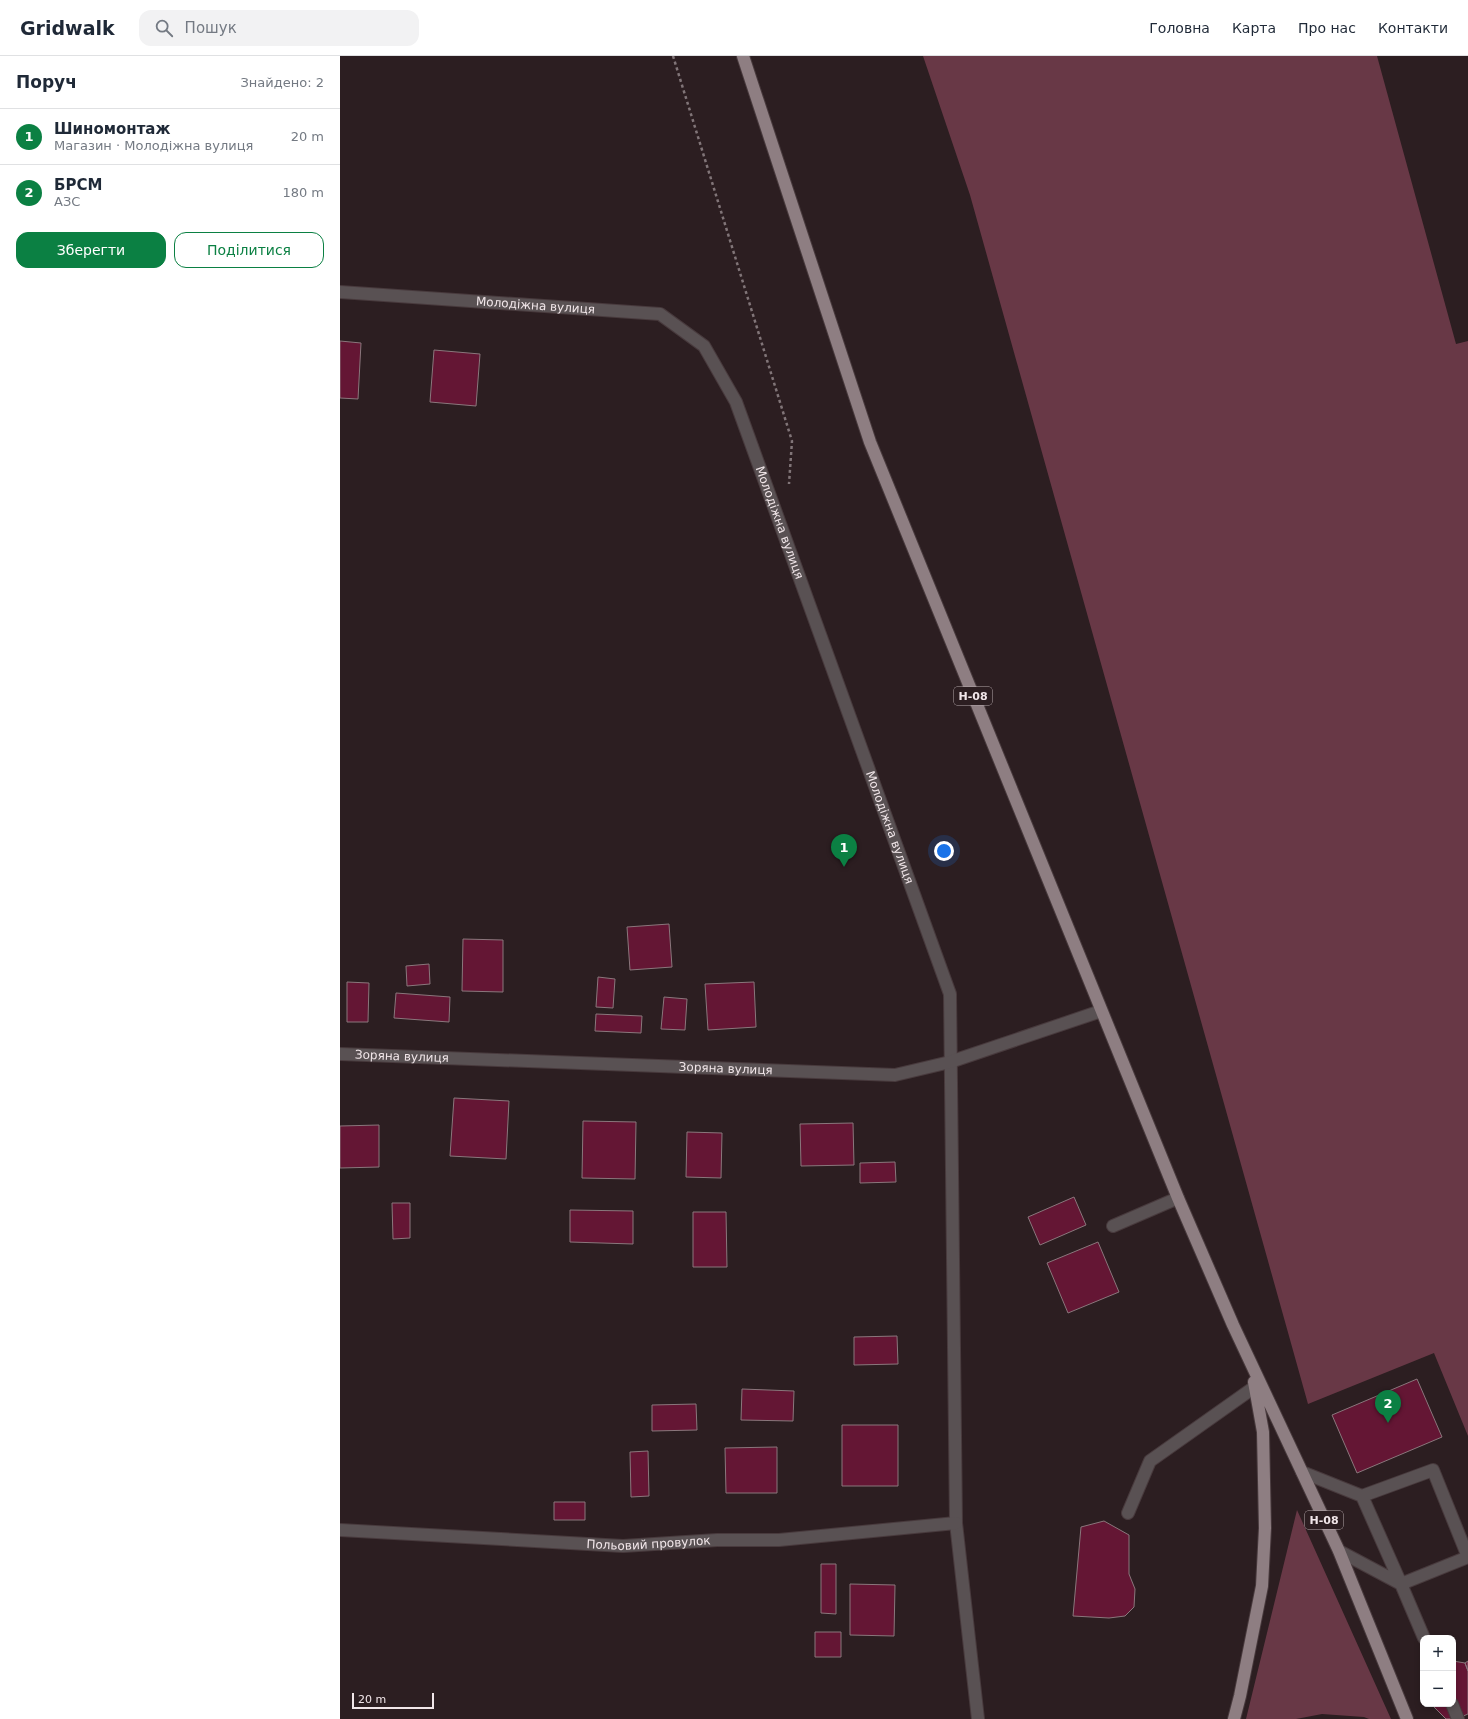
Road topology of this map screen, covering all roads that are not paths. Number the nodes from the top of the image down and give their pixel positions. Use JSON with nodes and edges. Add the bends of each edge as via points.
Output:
{"nodes":[{"id":1,"x":743,"y":56,"type":"edge"},
{"id":2,"x":340,"y":292,"type":"edge"},
{"id":3,"x":1101,"y":1011,"type":"junction"},
{"id":4,"x":340,"y":1054,"type":"edge"},
{"id":5,"x":950,"y":1062,"type":"junction"},
{"id":6,"x":1178,"y":1198,"type":"junction"},
{"id":7,"x":1113,"y":1226,"type":"dead end"},
{"id":8,"x":1233,"y":1325,"type":"junction"},
{"id":9,"x":1256,"y":1386,"type":"junction"},
{"id":10,"x":1302,"y":1472,"type":"junction"},
{"id":11,"x":1362,"y":1496,"type":"junction"},
{"id":12,"x":1128,"y":1513,"type":"dead end"},
{"id":13,"x":956,"y":1523,"type":"junction"},
{"id":14,"x":340,"y":1530,"type":"edge"},
{"id":15,"x":1339,"y":1551,"type":"junction"},
{"id":16,"x":1401,"y":1584,"type":"junction"},
{"id":17,"x":1423,"y":1635,"type":"edge"},
{"id":18,"x":1453,"y":1707,"type":"edge"},
{"id":19,"x":978,"y":1719,"type":"edge"},
{"id":20,"x":1234,"y":1719,"type":"edge"},
{"id":21,"x":1407,"y":1719,"type":"edge"},
{"id":22,"x":1458,"y":1719,"type":"edge"}],
"edges":[{"from":1,"to":3,"type":"main road","number":"Н-08","via":[[870,442]]},
{"from":2,"to":5,"type":"street","name":"Молодіжна вулиця","via":[[660,314],[704,346],[736,402],[950,994]]},
{"from":3,"to":5,"type":"street","name":"Зоряна вулиця"},
{"from":3,"to":6,"type":"main road","number":"Н-08"},
{"from":4,"to":5,"type":"street","name":"Зоряна вулиця","via":[[895,1075]]},
{"from":5,"to":13,"type":"street","name":"Молодіжна вулиця"},
{"from":6,"to":7,"type":"street"},
{"from":6,"to":8,"type":"main road","number":"Н-08"},
{"from":8,"to":9,"type":"main road","number":"Н-08"},
{"from":8,"to":10,"type":"main road","number":"Н-08"},
{"from":9,"to":12,"type":"street","via":[[1150,1461]]},
{"from":9,"to":20,"type":"main road","number":"Н-08","via":[[1263,1432],[1265,1528],[1262,1586]]},
{"from":10,"to":11,"type":"street"},
{"from":10,"to":15,"type":"main road","number":"Н-08"},
{"from":11,"to":16,"type":"street"},
{"from":11,"to":16,"type":"street","via":[[1433,1470],[1468,1557]]},
{"from":13,"to":14,"type":"street","name":"Польовий провулок","via":[[779,1540],[717,1540],[623,1546]]},
{"from":13,"to":19,"type":"street","name":"Молодіжна вулиця"},
{"from":15,"to":16,"type":"street"},
{"from":15,"to":21,"type":"main road","number":"Н-08"},
{"from":16,"to":17,"type":"street"},
{"from":18,"to":22,"type":"street"}]}
